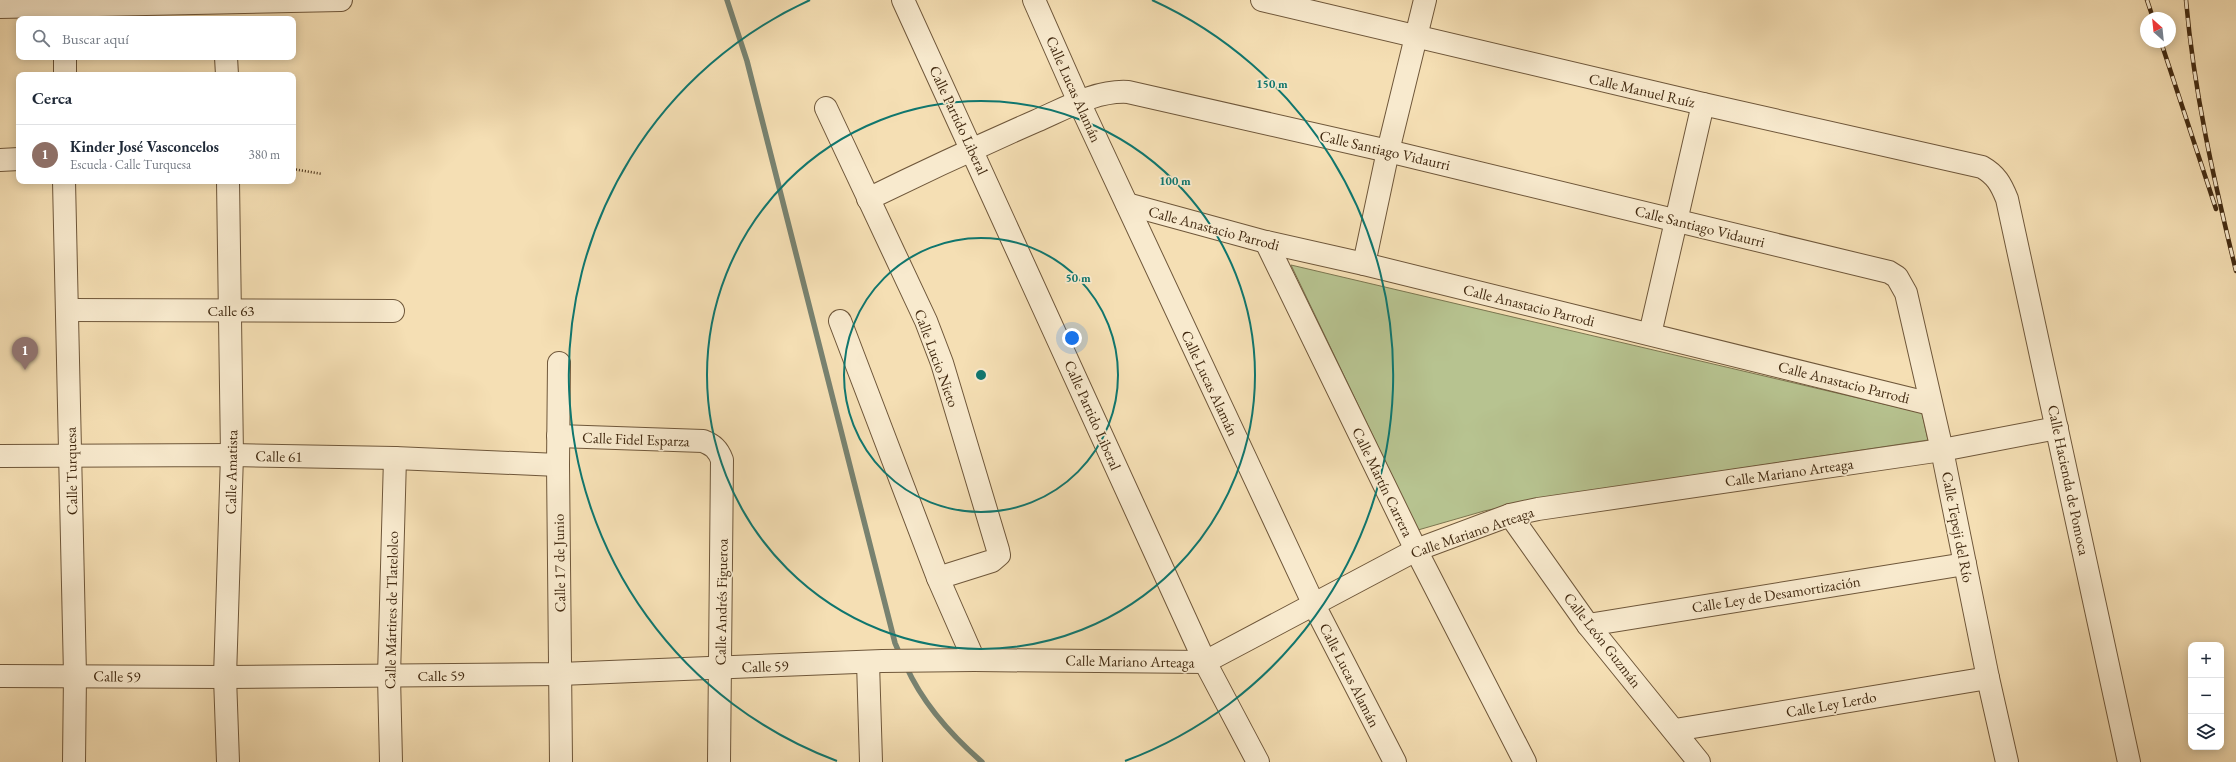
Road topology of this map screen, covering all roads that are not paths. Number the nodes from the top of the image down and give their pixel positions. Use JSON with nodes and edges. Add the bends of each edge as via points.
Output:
{"nodes":[{"id":1,"x":340,"y":0,"type":"edge"},
{"id":2,"x":904,"y":0,"type":"edge"},
{"id":3,"x":1034,"y":0,"type":"edge"},
{"id":4,"x":1262,"y":0,"type":"edge"},
{"id":5,"x":1425,"y":0,"type":"edge"},
{"id":6,"x":0,"y":7,"type":"edge"},
{"id":7,"x":66,"y":8,"type":"edge"},
{"id":8,"x":226,"y":10,"type":"edge"},
{"id":9,"x":1416,"y":37,"type":"junction"},
{"id":10,"x":65,"y":60,"type":"edge"},
{"id":11,"x":226,"y":60,"type":"edge"},
{"id":12,"x":64,"y":72,"type":"edge"},
{"id":13,"x":227,"y":72,"type":"edge"},
{"id":14,"x":1079,"y":102,"type":"junction"},
{"id":15,"x":1703,"y":104,"type":"junction"},
{"id":16,"x":826,"y":108,"type":"dead end"},
{"id":17,"x":972,"y":149,"type":"junction"},
{"id":18,"x":1388,"y":151,"type":"junction"},
{"id":19,"x":16,"y":159,"type":"edge"},
{"id":20,"x":0,"y":160,"type":"edge"},
{"id":21,"x":64,"y":184,"type":"edge"},
{"id":22,"x":228,"y":184,"type":"edge"},
{"id":23,"x":2007,"y":199,"type":"joint"},
{"id":24,"x":868,"y":200,"type":"junction"},
{"id":25,"x":1127,"y":204,"type":"junction"},
{"id":26,"x":1676,"y":220,"type":"junction"},
{"id":27,"x":1266,"y":242,"type":"junction"},
{"id":28,"x":1364,"y":264,"type":"junction"},
{"id":29,"x":1906,"y":293,"type":"joint"},
{"id":30,"x":68,"y":310,"type":"junction"},
{"id":31,"x":230,"y":310,"type":"junction"},
{"id":32,"x":393,"y":311,"type":"dead end"},
{"id":33,"x":840,"y":320,"type":"dead end"},
{"id":34,"x":1650,"y":334,"type":"junction"},
{"id":35,"x":559,"y":363,"type":"dead end"},
{"id":36,"x":1931,"y":404,"type":"junction"},
{"id":37,"x":2057,"y":428,"type":"junction"},
{"id":38,"x":558,"y":436,"type":"junction"},
{"id":39,"x":712,"y":445,"type":"joint"},
{"id":40,"x":1942,"y":450,"type":"junction"},
{"id":41,"x":232,"y":455,"type":"junction"},
{"id":42,"x":0,"y":456,"type":"edge"},
{"id":43,"x":70,"y":456,"type":"junction"},
{"id":44,"x":394,"y":458,"type":"junction"},
{"id":45,"x":558,"y":464,"type":"junction"},
{"id":46,"x":1510,"y":515,"type":"junction"},
{"id":47,"x":1416,"y":550,"type":"junction"},
{"id":48,"x":1965,"y":564,"type":"junction"},
{"id":49,"x":938,"y":578,"type":"junction"},
{"id":50,"x":1314,"y":605,"type":"junction"},
{"id":51,"x":1588,"y":625,"type":"junction"},
{"id":52,"x":974,"y":660,"type":"junction"},
{"id":53,"x":875,"y":661,"type":"junction"},
{"id":54,"x":1205,"y":662,"type":"junction"},
{"id":55,"x":720,"y":668,"type":"junction"},
{"id":56,"x":560,"y":674,"type":"junction"},
{"id":57,"x":75,"y":675,"type":"junction"},
{"id":58,"x":0,"y":676,"type":"edge"},
{"id":59,"x":389,"y":676,"type":"junction"},
{"id":60,"x":225,"y":677,"type":"junction"},
{"id":61,"x":1988,"y":678,"type":"junction"},
{"id":62,"x":1675,"y":730,"type":"junction"},
{"id":63,"x":74,"y":762,"type":"edge"},
{"id":64,"x":228,"y":762,"type":"edge"},
{"id":65,"x":391,"y":762,"type":"edge"},
{"id":66,"x":561,"y":762,"type":"edge"},
{"id":67,"x":719,"y":762,"type":"edge"},
{"id":68,"x":871,"y":762,"type":"edge"},
{"id":69,"x":1258,"y":762,"type":"edge"},
{"id":70,"x":1395,"y":762,"type":"edge"},
{"id":71,"x":1525,"y":762,"type":"edge"},
{"id":72,"x":1699,"y":762,"type":"edge"},
{"id":73,"x":2007,"y":762,"type":"edge"},
{"id":74,"x":2130,"y":762,"type":"edge"}],
"edges":[{"from":1,"to":8,"type":"street"},
{"from":2,"to":17,"type":"street","name":"Calle Partido Liberal"},
{"from":3,"to":14,"type":"street","name":"Calle Lucas Alamán"},
{"from":4,"to":9,"type":"street","name":"Calle Manuel Ruíz"},
{"from":5,"to":9,"type":"street"},
{"from":6,"to":7,"type":"street"},
{"from":7,"to":8,"type":"street"},
{"from":9,"to":15,"type":"street","name":"Calle Manuel Ruíz"},
{"from":9,"to":18,"type":"street"},
{"from":10,"to":12,"type":"street"},
{"from":11,"to":13,"type":"street"},
{"from":14,"to":17,"type":"street","name":"Calle Santiago Vidaurri"},
{"from":14,"to":18,"type":"street","name":"Calle Santiago Vidaurri","via":[[1116,91],[1146,94]]},
{"from":14,"to":25,"type":"street","name":"Calle Lucas Alamán"},
{"from":15,"to":23,"type":"street","name":"Calle Manuel Ruíz","via":[[1982,167],[1994,174],[2002,185]]},
{"from":15,"to":26,"type":"street"},
{"from":16,"to":24,"type":"street","name":"Calle Lucio Nieto"},
{"from":17,"to":24,"type":"street","name":"Calle Santiago Vidaurri"},
{"from":17,"to":54,"type":"street","name":"Calle Partido Liberal"},
{"from":18,"to":26,"type":"street","name":"Calle Santiago Vidaurri"},
{"from":18,"to":28,"type":"street"},
{"from":19,"to":20,"type":"street"},
{"from":21,"to":30,"type":"street","name":"Calle Turquesa"},
{"from":22,"to":31,"type":"street","name":"Calle Amatista"},
{"from":23,"to":37,"type":"street","name":"Calle Hacienda de Pomoca"},
{"from":24,"to":49,"type":"street","name":"Calle Lucio Nieto","via":[[926,321],[939,356],[999,555],[992,561]]},
{"from":25,"to":27,"type":"street","name":"Calle Anastacio Parrodi"},
{"from":25,"to":50,"type":"street","name":"Calle Lucas Alamán"},
{"from":26,"to":29,"type":"street","name":"Calle Santiago Vidaurri","via":[[1889,272],[1897,277]]},
{"from":26,"to":34,"type":"street"},
{"from":27,"to":28,"type":"street","name":"Calle Anastacio Parrodi"},
{"from":27,"to":47,"type":"street","name":"Calle Martín Carrera"},
{"from":28,"to":34,"type":"street","name":"Calle Anastacio Parrodi"},
{"from":29,"to":36,"type":"street","name":"Calle Tepeji del Río"},
{"from":30,"to":31,"type":"street","name":"Calle 63"},
{"from":30,"to":43,"type":"street","name":"Calle Turquesa"},
{"from":31,"to":32,"type":"street","name":"Calle 63"},
{"from":31,"to":41,"type":"street","name":"Calle Amatista"},
{"from":33,"to":49,"type":"street"},
{"from":34,"to":36,"type":"street","name":"Calle Anastacio Parrodi"},
{"from":35,"to":38,"type":"street","name":"Calle 17 de Junio"},
{"from":36,"to":40,"type":"street","name":"Calle Tepeji del Río"},
{"from":37,"to":40,"type":"street","name":"Calle Mariano Arteaga"},
{"from":37,"to":74,"type":"street","name":"Calle Hacienda de Pomoca"},
{"from":38,"to":39,"type":"street","name":"Calle Fidel Esparza","via":[[703,441]]},
{"from":38,"to":45,"type":"street","name":"Calle 17 de Junio"},
{"from":39,"to":55,"type":"street","name":"Calle Andrés Figueroa","via":[[719,451],[722,460]]},
{"from":40,"to":46,"type":"street","name":"Calle Mariano Arteaga"},
{"from":40,"to":48,"type":"street","name":"Calle Tepeji del Río"},
{"from":41,"to":43,"type":"street","name":"Calle 61"},
{"from":41,"to":44,"type":"street","name":"Calle 61"},
{"from":41,"to":60,"type":"street","name":"Calle Amatista"},
{"from":42,"to":43,"type":"street","name":"Calle 61"},
{"from":43,"to":57,"type":"street","name":"Calle Turquesa"},
{"from":44,"to":45,"type":"street","name":"Calle 61"},
{"from":44,"to":59,"type":"street","name":"Calle Mártires de Tlatelolco"},
{"from":45,"to":56,"type":"street","name":"Calle 17 de Junio"},
{"from":46,"to":47,"type":"street","name":"Calle Mariano Arteaga"},
{"from":46,"to":51,"type":"street","name":"Calle León Guzmán"},
{"from":47,"to":50,"type":"street","name":"Calle Mariano Arteaga"},
{"from":47,"to":71,"type":"street","name":"Calle Martín Carrera"},
{"from":48,"to":51,"type":"street","name":"Calle Ley de Desamortización"},
{"from":48,"to":61,"type":"street","name":"Calle Tepeji del Río"},
{"from":49,"to":52,"type":"street"},
{"from":50,"to":54,"type":"street","name":"Calle Mariano Arteaga"},
{"from":50,"to":70,"type":"street","name":"Calle Lucas Alamán"},
{"from":51,"to":62,"type":"street","name":"Calle León Guzmán"},
{"from":52,"to":53,"type":"street","name":"Calle Mariano Arteaga"},
{"from":52,"to":54,"type":"street","name":"Calle Mariano Arteaga"},
{"from":53,"to":55,"type":"street","name":"Calle 59"},
{"from":53,"to":68,"type":"street"},
{"from":54,"to":69,"type":"street","name":"Calle Partido Liberal"},
{"from":55,"to":56,"type":"street","name":"Calle 59"},
{"from":55,"to":67,"type":"street","name":"Calle Andrés Figueroa"},
{"from":56,"to":59,"type":"street","name":"Calle 59"},
{"from":56,"to":66,"type":"street","name":"Calle 17 de Junio"},
{"from":57,"to":58,"type":"street","name":"Calle 59"},
{"from":57,"to":60,"type":"street","name":"Calle 59"},
{"from":57,"to":63,"type":"street","name":"Calle Turquesa"},
{"from":59,"to":60,"type":"street","name":"Calle 59"},
{"from":59,"to":65,"type":"street","name":"Calle Mártires de Tlatelolco"},
{"from":60,"to":64,"type":"street","name":"Calle Amatista"},
{"from":61,"to":62,"type":"street","name":"Calle Ley Lerdo"},
{"from":61,"to":73,"type":"street","name":"Calle Tepeji del Río"},
{"from":62,"to":72,"type":"street","name":"Calle León Guzmán"}]}
